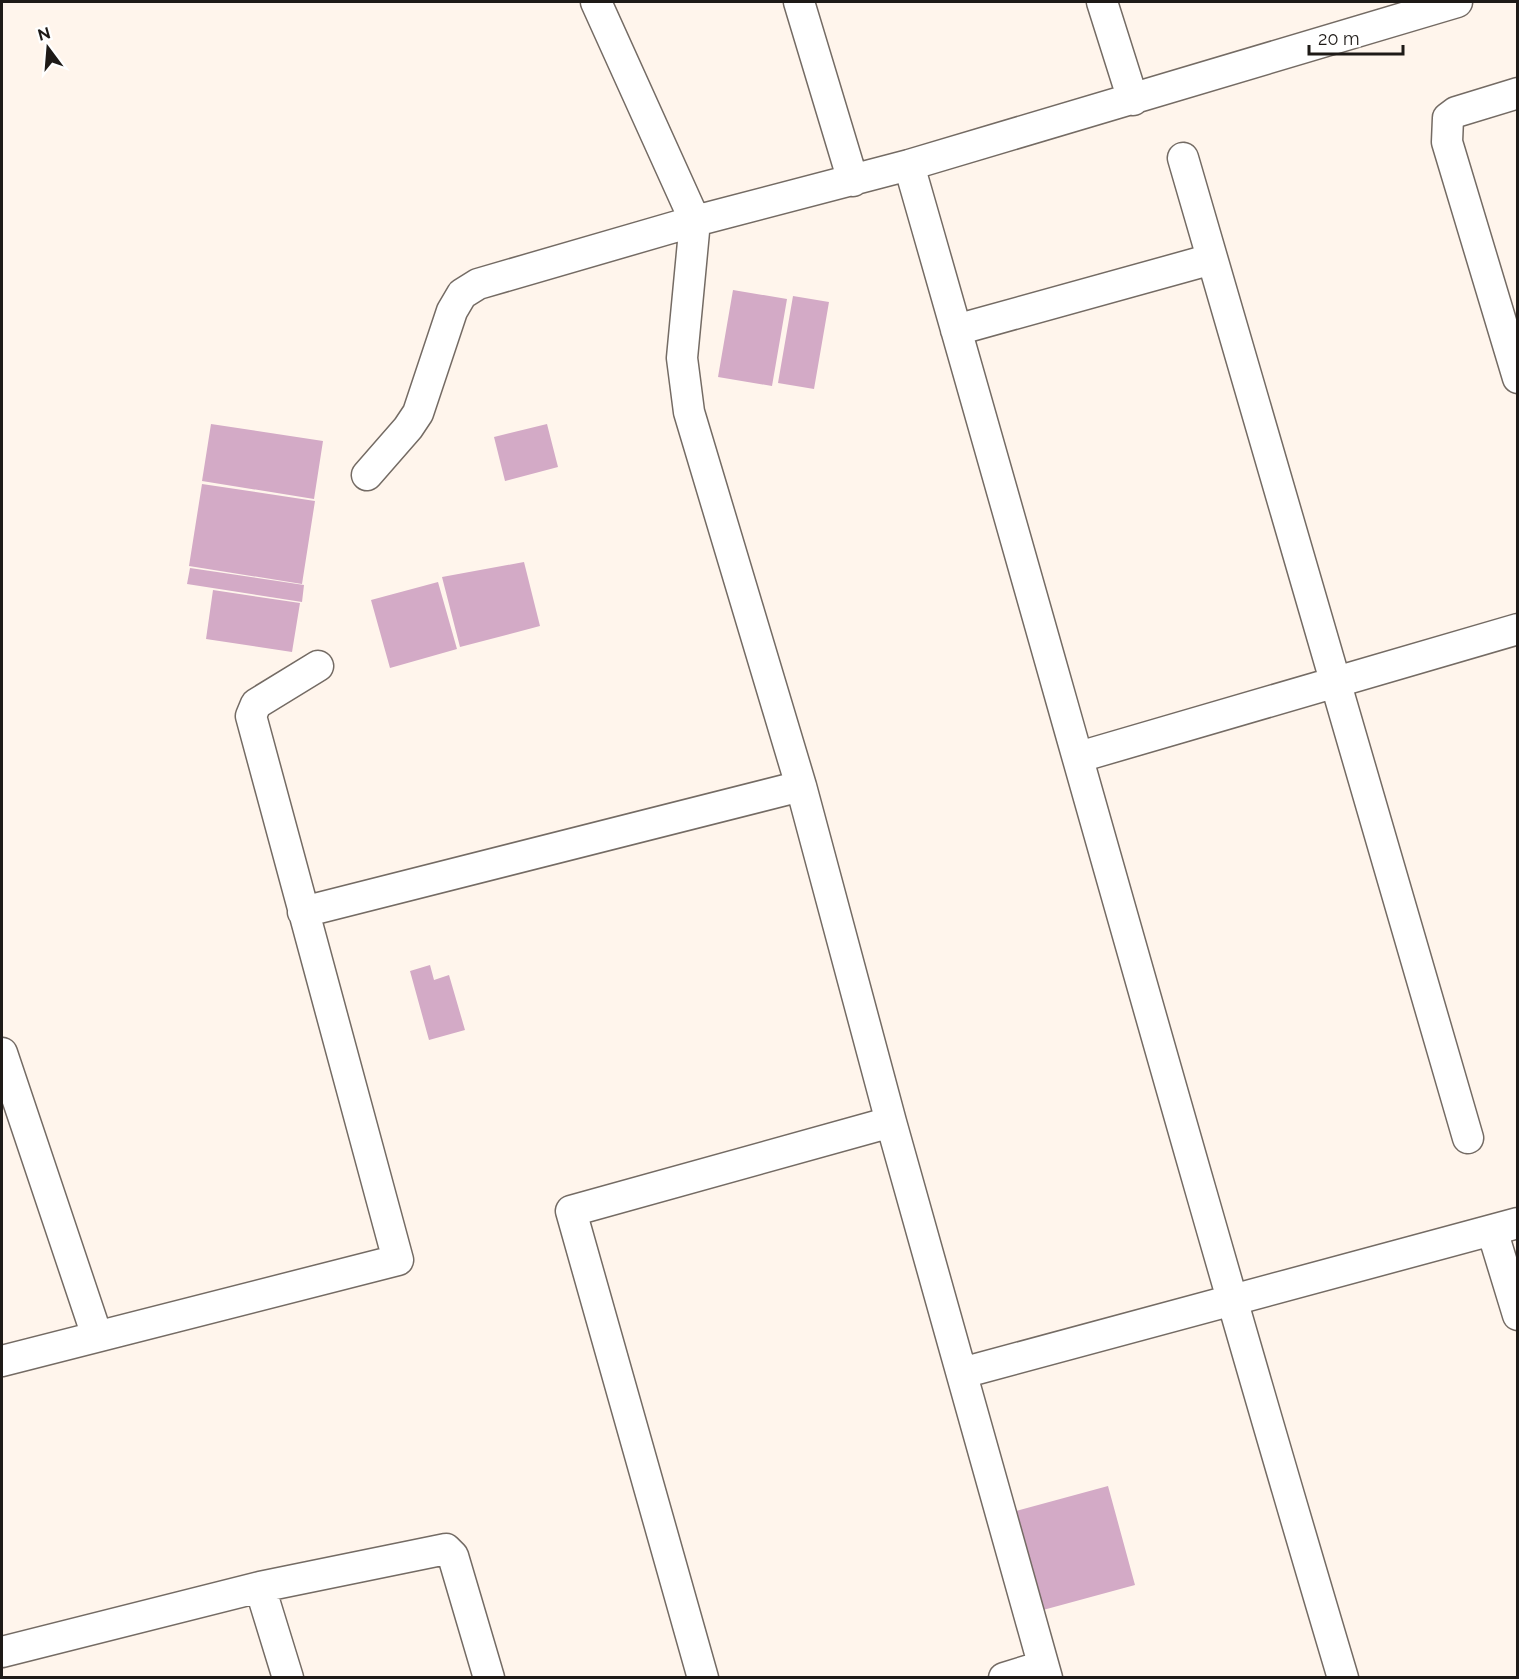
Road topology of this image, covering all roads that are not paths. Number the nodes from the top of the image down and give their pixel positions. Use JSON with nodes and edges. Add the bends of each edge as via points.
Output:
{"nodes":[{"id":1,"x":596,"y":2,"type":"edge"},
{"id":2,"x":799,"y":2,"type":"edge"},
{"id":3,"x":1102,"y":2,"type":"edge"},
{"id":4,"x":1457,"y":2,"type":"edge"},
{"id":5,"x":1378,"y":13,"type":"edge"},
{"id":6,"x":1518,"y":93,"type":"edge"},
{"id":7,"x":1132,"y":100,"type":"junction"},
{"id":8,"x":1183,"y":158,"type":"dead end"},
{"id":9,"x":909,"y":165,"type":"junction"},
{"id":10,"x":854,"y":182,"type":"junction"},
{"id":11,"x":695,"y":221,"type":"junction"},
{"id":12,"x":1212,"y":259,"type":"junction"},
{"id":13,"x":957,"y":330,"type":"junction"},
{"id":14,"x":1516,"y":367,"type":"edge"},
{"id":15,"x":367,"y":475,"type":"dead end"},
{"id":16,"x":1518,"y":629,"type":"edge"},
{"id":17,"x":318,"y":666,"type":"dead end"},
{"id":18,"x":1335,"y":682,"type":"junction"},
{"id":19,"x":1079,"y":757,"type":"junction"},
{"id":20,"x":801,"y":786,"type":"junction"},
{"id":21,"x":303,"y":912,"type":"junction"},
{"id":22,"x":2,"y":1053,"type":"edge"},
{"id":23,"x":891,"y":1122,"type":"junction"},
{"id":24,"x":1468,"y":1138,"type":"dead end"},
{"id":25,"x":1505,"y":1227,"type":"edge"},
{"id":26,"x":1230,"y":1300,"type":"junction"},
{"id":27,"x":1518,"y":1315,"type":"edge"},
{"id":28,"x":97,"y":1336,"type":"junction"},
{"id":29,"x":2,"y":1360,"type":"edge"},
{"id":30,"x":962,"y":1373,"type":"junction"},
{"id":31,"x":260,"y":1587,"type":"junction"},
{"id":32,"x":2,"y":1652,"type":"edge"},
{"id":33,"x":1045,"y":1671,"type":"edge"},
{"id":34,"x":288,"y":1677,"type":"edge"},
{"id":35,"x":489,"y":1677,"type":"edge"},
{"id":36,"x":703,"y":1677,"type":"edge"},
{"id":37,"x":1004,"y":1677,"type":"edge"},
{"id":38,"x":1343,"y":1677,"type":"edge"}],
"edges":[{"from":1,"to":11,"type":"street"},
{"from":2,"to":10,"type":"street"},
{"from":3,"to":7,"type":"street"},
{"from":4,"to":5,"type":"street"},
{"from":5,"to":7,"type":"street"},
{"from":6,"to":14,"type":"street","via":[[1456,112],[1448,118],[1446,128]]},
{"from":7,"to":9,"type":"street"},
{"from":8,"to":12,"type":"street"},
{"from":9,"to":10,"type":"street"},
{"from":9,"to":13,"type":"street"},
{"from":10,"to":11,"type":"street"},
{"from":11,"to":15,"type":"street","via":[[497,277],[462,294],[452,311],[418,413]]},
{"from":11,"to":20,"type":"street","via":[[683,339],[684,387],[696,440]]},
{"from":12,"to":13,"type":"street"},
{"from":12,"to":18,"type":"street"},
{"from":13,"to":19,"type":"street"},
{"from":16,"to":18,"type":"street"},
{"from":17,"to":21,"type":"street","via":[[256,704],[251,716]]},
{"from":18,"to":19,"type":"street"},
{"from":18,"to":24,"type":"street"},
{"from":19,"to":26,"type":"street"},
{"from":20,"to":21,"type":"street"},
{"from":20,"to":23,"type":"street"},
{"from":21,"to":28,"type":"street","via":[[398,1260]]},
{"from":22,"to":28,"type":"street"},
{"from":23,"to":30,"type":"street"},
{"from":23,"to":36,"type":"street","via":[[571,1212]]},
{"from":25,"to":26,"type":"street"},
{"from":25,"to":27,"type":"street"},
{"from":26,"to":30,"type":"street"},
{"from":26,"to":38,"type":"street"},
{"from":28,"to":29,"type":"street"},
{"from":30,"to":33,"type":"street"},
{"from":31,"to":32,"type":"street"},
{"from":31,"to":34,"type":"street"},
{"from":31,"to":35,"type":"street","via":[[446,1549],[453,1556]]},
{"from":33,"to":37,"type":"street"}]}
